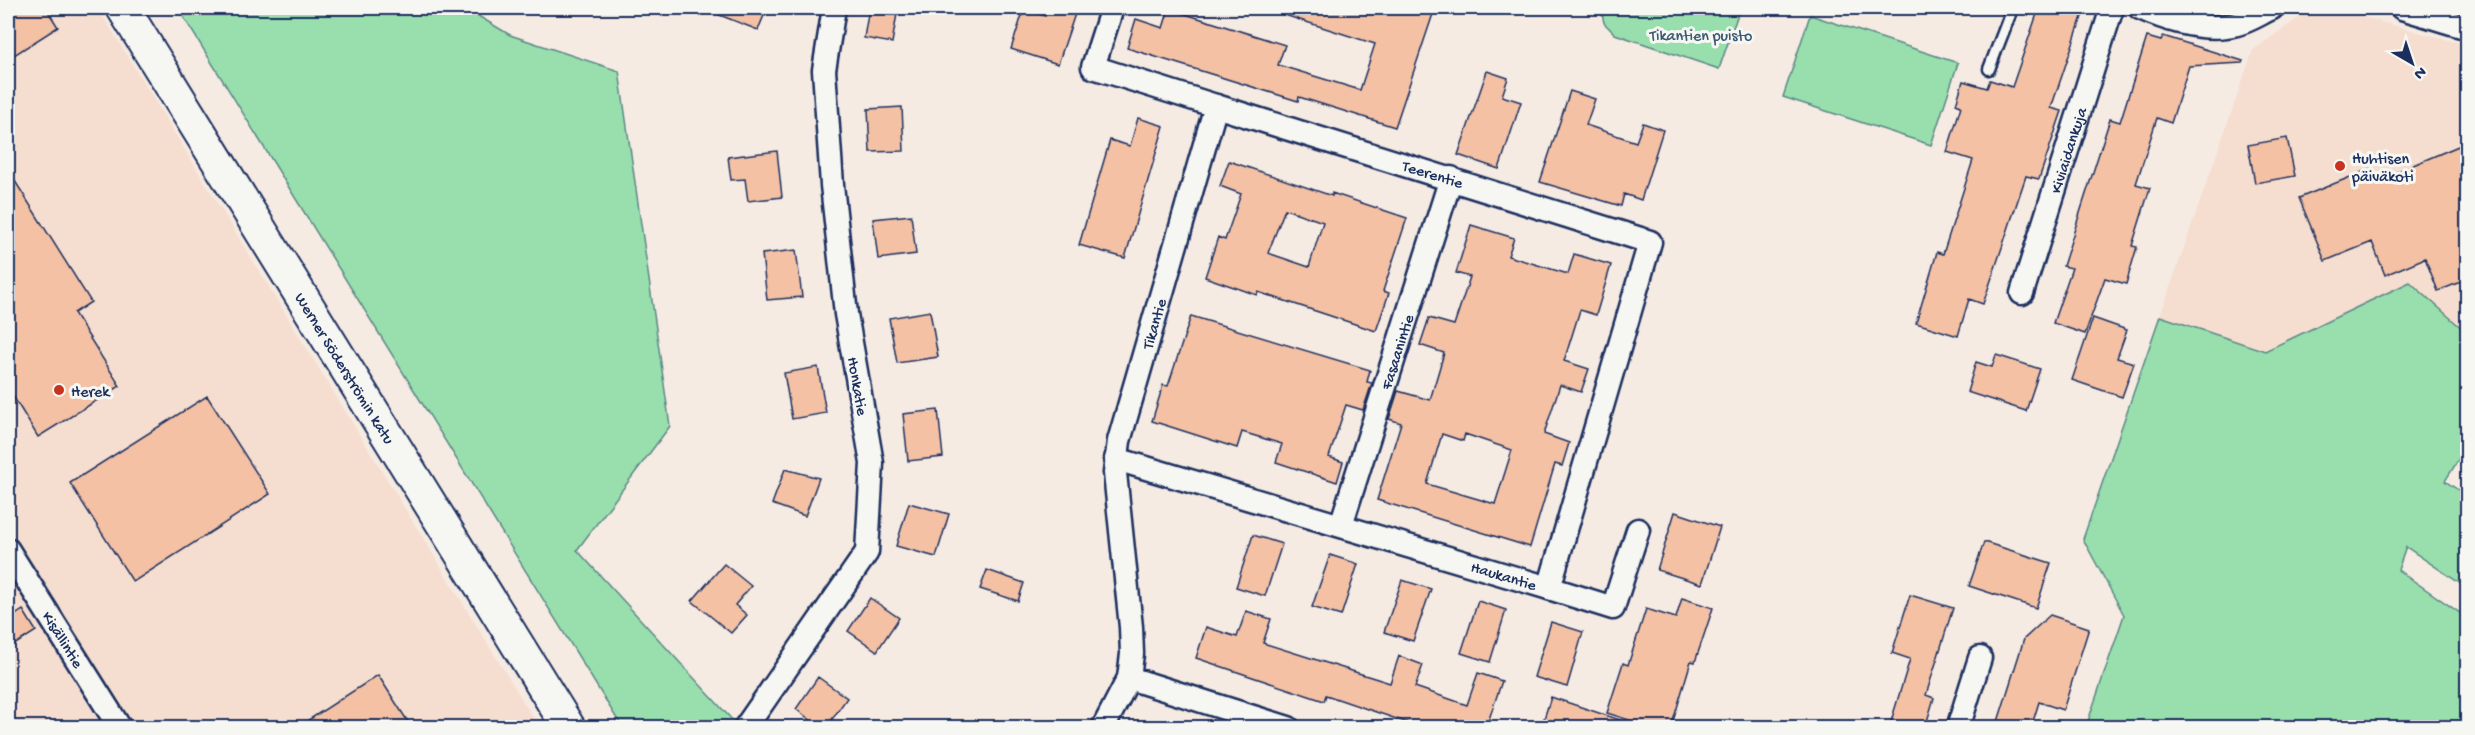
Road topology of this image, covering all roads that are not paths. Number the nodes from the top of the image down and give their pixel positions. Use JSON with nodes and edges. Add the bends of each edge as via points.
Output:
{"nodes":[{"id":1,"x":123,"y":8,"type":"edge"},
{"id":2,"x":834,"y":8,"type":"edge"},
{"id":3,"x":1112,"y":8,"type":"edge"},
{"id":4,"x":2005,"y":8,"type":"edge"},
{"id":5,"x":2112,"y":8,"type":"edge"},
{"id":6,"x":2140,"y":8,"type":"edge"},
{"id":7,"x":2272,"y":8,"type":"edge"},
{"id":8,"x":2402,"y":8,"type":"edge"},
{"id":9,"x":2468,"y":28,"type":"edge"},
{"id":10,"x":1989,"y":69,"type":"dead end"},
{"id":11,"x":1216,"y":106,"type":"junction"},
{"id":12,"x":1451,"y":178,"type":"junction"},
{"id":13,"x":1650,"y":242,"type":"joint"},
{"id":14,"x":2022,"y":293,"type":"dead end"},
{"id":15,"x":1116,"y":459,"type":"junction"},
{"id":16,"x":1341,"y":525,"type":"junction"},
{"id":17,"x":1638,"y":530,"type":"dead end"},
{"id":18,"x":8,"y":550,"type":"edge"},
{"id":19,"x":1549,"y":588,"type":"junction"},
{"id":20,"x":1980,"y":658,"type":"dead end"},
{"id":21,"x":1129,"y":678,"type":"junction"},
{"id":22,"x":120,"y":728,"type":"edge"},
{"id":23,"x":569,"y":728,"type":"edge"},
{"id":24,"x":745,"y":728,"type":"edge"},
{"id":25,"x":1103,"y":728,"type":"edge"},
{"id":26,"x":1288,"y":728,"type":"edge"},
{"id":27,"x":1958,"y":728,"type":"edge"}],
"edges":[{"from":1,"to":23,"type":"street","name":"Werner Söderströmin katu"},
{"from":2,"to":24,"type":"street","name":"Honkatie","via":[[824,70],[846,314],[872,463],[867,552]]},
{"from":3,"to":11,"type":"street","via":[[1094,67]]},
{"from":4,"to":10,"type":"lane","via":[[2011,12]]},
{"from":5,"to":14,"type":"street","name":"Kiviaidankuja"},
{"from":6,"to":7,"type":"street","via":[[2211,27],[2240,23]]},
{"from":8,"to":9,"type":"street"},
{"from":11,"to":12,"type":"street","name":"Teerentie"},
{"from":11,"to":15,"type":"street","name":"Tikantie"},
{"from":12,"to":13,"type":"street","name":"Teerentie"},
{"from":12,"to":16,"type":"street","name":"Fasaanintie"},
{"from":13,"to":19,"type":"street","name":"Haukantie"},
{"from":15,"to":16,"type":"street","name":"Haukantie"},
{"from":15,"to":21,"type":"street","name":"Tikantie","via":[[1131,627]]},
{"from":16,"to":19,"type":"street","name":"Haukantie"},
{"from":17,"to":19,"type":"street","via":[[1613,608]]},
{"from":18,"to":22,"type":"street","name":"Kisällintie"},
{"from":20,"to":27,"type":"street"},
{"from":21,"to":25,"type":"street","name":"Tikantie"},
{"from":21,"to":26,"type":"street"}]}
